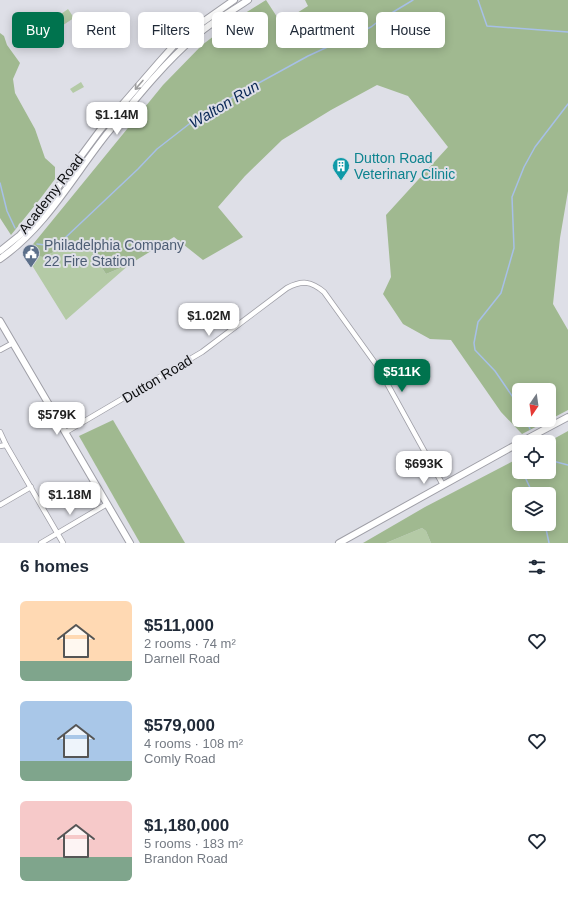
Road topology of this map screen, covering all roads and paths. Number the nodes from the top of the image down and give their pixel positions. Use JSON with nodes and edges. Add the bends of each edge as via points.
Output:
{"nodes":[{"id":1,"x":234,"y":0,"type":"edge"},
{"id":2,"x":248,"y":0,"type":"edge"},
{"id":3,"x":70,"y":172,"type":"junction"},
{"id":4,"x":76,"y":177,"type":"junction"},
{"id":5,"x":0,"y":251,"type":"edge"},
{"id":6,"x":0,"y":259,"type":"edge"},
{"id":7,"x":0,"y":321,"type":"edge"},
{"id":8,"x":13,"y":343,"type":"junction"},
{"id":9,"x":0,"y":350,"type":"edge"},
{"id":10,"x":568,"y":417,"type":"edge"},
{"id":11,"x":0,"y":432,"type":"edge"},
{"id":12,"x":66,"y":432,"type":"junction"},
{"id":13,"x":535,"y":435,"type":"edge"},
{"id":14,"x":6,"y":445,"type":"junction"},
{"id":15,"x":0,"y":446,"type":"edge"},
{"id":16,"x":512,"y":447,"type":"edge"},
{"id":17,"x":443,"y":485,"type":"junction"},
{"id":18,"x":31,"y":487,"type":"junction"},
{"id":19,"x":107,"y":504,"type":"junction"},
{"id":20,"x":0,"y":505,"type":"edge"},
{"id":21,"x":58,"y":533,"type":"junction"},
{"id":22,"x":41,"y":543,"type":"edge"},
{"id":23,"x":63,"y":543,"type":"edge"},
{"id":24,"x":130,"y":543,"type":"edge"},
{"id":25,"x":339,"y":543,"type":"edge"}],
"edges":[{"from":1,"to":3,"type":"main road","name":"Academy Road","one_way":true,"via":[[178,41],[101,129]]},
{"from":2,"to":4,"type":"main road","name":"Academy Road","via":[[197,35],[170,60],[105,136]]},
{"from":3,"to":4,"type":"main road"},
{"from":3,"to":5,"type":"main road","name":"Academy Road","via":[[32,222]]},
{"from":4,"to":6,"type":"main road","name":"Academy Road","via":[[51,210],[24,239]]},
{"from":7,"to":8,"type":"main road"},
{"from":8,"to":9,"type":"street"},
{"from":8,"to":12,"type":"main road"},
{"from":10,"to":13,"type":"main road"},
{"from":11,"to":14,"type":"street"},
{"from":12,"to":17,"type":"street","name":"Dutton Road","via":[[202,352],[287,288],[300,282],[316,286],[324,292],[378,367]]},
{"from":12,"to":19,"type":"main road"},
{"from":14,"to":15,"type":"street"},
{"from":14,"to":18,"type":"street"},
{"from":16,"to":17,"type":"main road"},
{"from":17,"to":25,"type":"main road"},
{"from":18,"to":20,"type":"street"},
{"from":18,"to":21,"type":"street"},
{"from":19,"to":21,"type":"street"},
{"from":19,"to":24,"type":"main road"},
{"from":21,"to":22,"type":"street"},
{"from":21,"to":23,"type":"street"}]}
